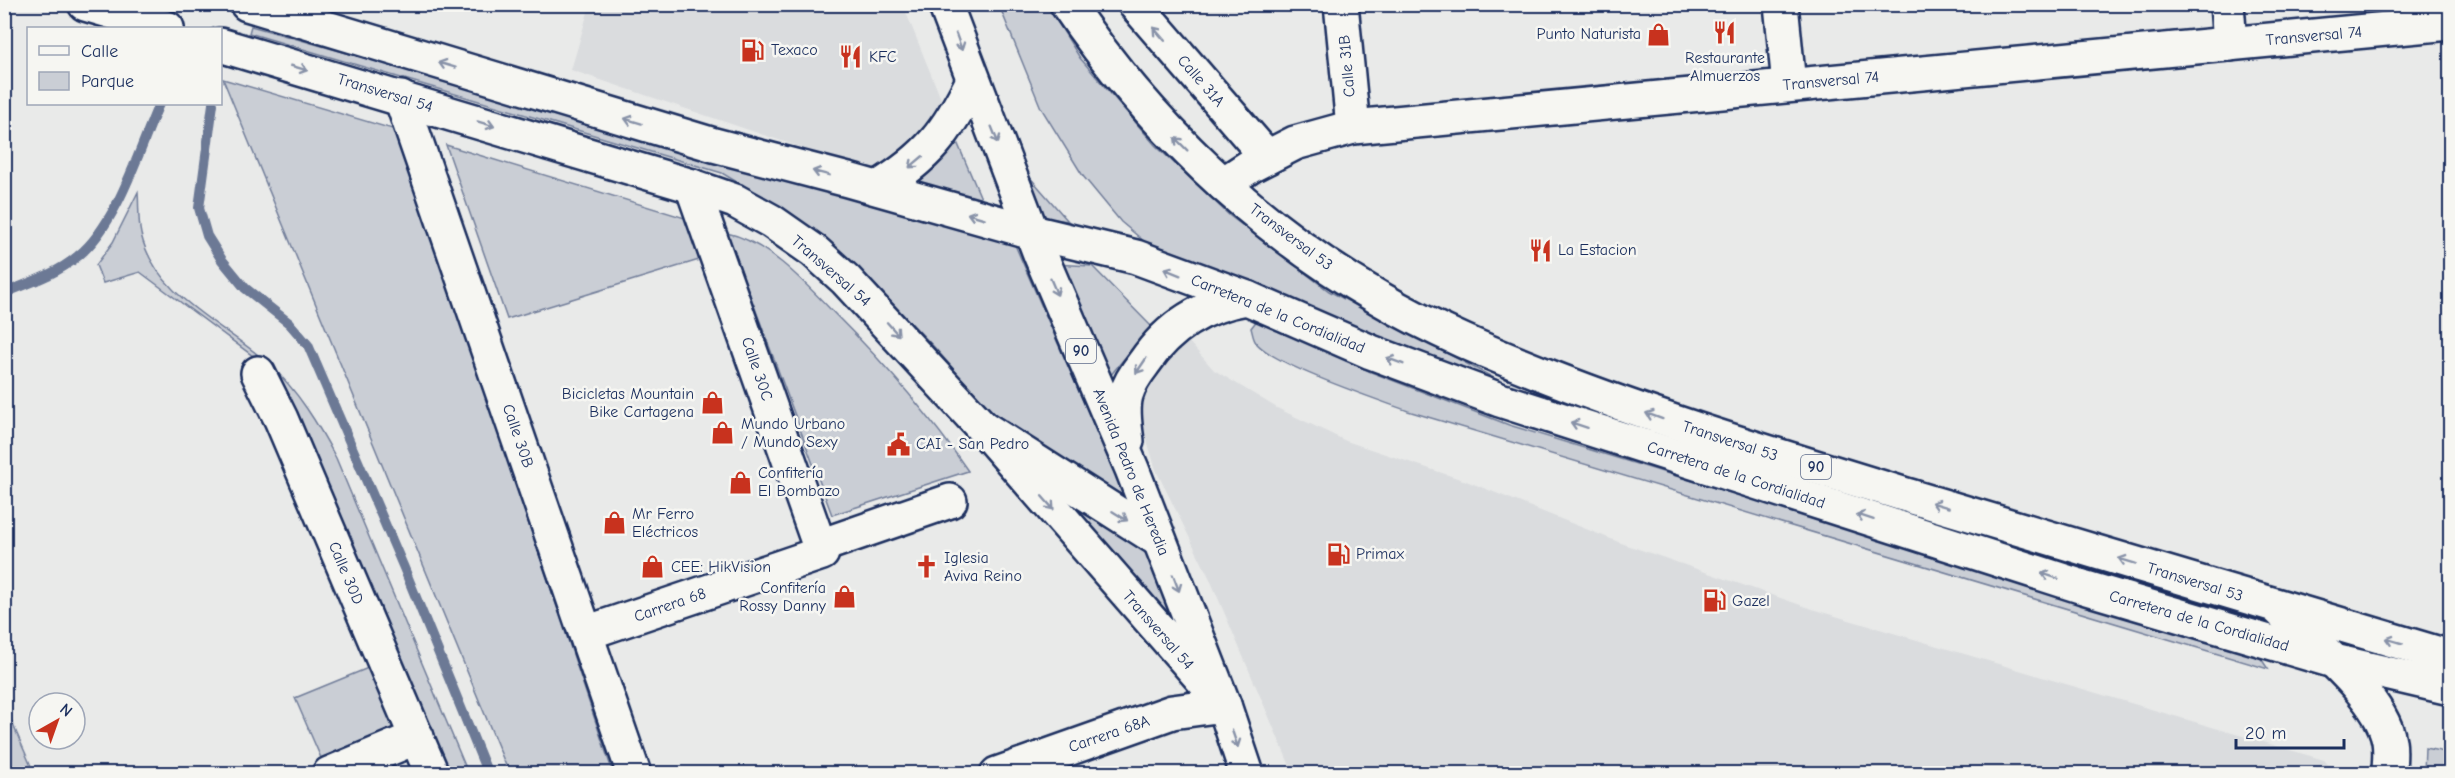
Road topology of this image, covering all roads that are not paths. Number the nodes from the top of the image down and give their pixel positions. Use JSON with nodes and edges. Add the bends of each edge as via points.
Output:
{"nodes":[{"id":1,"x":85,"y":4,"type":"edge"},
{"id":2,"x":945,"y":4,"type":"edge"},
{"id":3,"x":1067,"y":4,"type":"edge"},
{"id":4,"x":1135,"y":4,"type":"edge"},
{"id":5,"x":1341,"y":4,"type":"edge"},
{"id":6,"x":1781,"y":4,"type":"edge"},
{"id":7,"x":2227,"y":4,"type":"edge"},
{"id":8,"x":250,"y":6,"type":"edge"},
{"id":9,"x":2451,"y":23,"type":"edge"},
{"id":10,"x":162,"y":27,"type":"edge"},
{"id":11,"x":2230,"y":44,"type":"junction"},
{"id":12,"x":232,"y":48,"type":"edge"},
{"id":13,"x":973,"y":80,"type":"junction"},
{"id":14,"x":1789,"y":85,"type":"junction"},
{"id":15,"x":402,"y":98,"type":"junction"},
{"id":16,"x":1353,"y":127,"type":"junction"},
{"id":17,"x":1267,"y":157,"type":"junction"},
{"id":18,"x":1223,"y":184,"type":"junction"},
{"id":19,"x":692,"y":186,"type":"junction"},
{"id":20,"x":878,"y":188,"type":"junction"},
{"id":21,"x":1032,"y":232,"type":"junction"},
{"id":22,"x":1246,"y":298,"type":"junction"},
{"id":23,"x":258,"y":373,"type":"dead end"},
{"id":24,"x":982,"y":427,"type":"junction"},
{"id":25,"x":1132,"y":469,"type":"junction"},
{"id":26,"x":950,"y":501,"type":"dead end"},
{"id":27,"x":1159,"y":540,"type":"junction"},
{"id":28,"x":821,"y":550,"type":"junction"},
{"id":29,"x":2275,"y":606,"type":"junction"},
{"id":30,"x":586,"y":633,"type":"junction"},
{"id":31,"x":2451,"y":657,"type":"edge"},
{"id":32,"x":2330,"y":660,"type":"junction"},
{"id":33,"x":2451,"y":688,"type":"edge"},
{"id":34,"x":1224,"y":705,"type":"junction"},
{"id":35,"x":417,"y":737,"type":"junction"},
{"id":36,"x":329,"y":774,"type":"edge"},
{"id":37,"x":432,"y":774,"type":"edge"},
{"id":38,"x":634,"y":774,"type":"edge"},
{"id":39,"x":997,"y":774,"type":"edge"},
{"id":40,"x":1247,"y":774,"type":"edge"},
{"id":41,"x":2389,"y":774,"type":"edge"}],
"edges":[{"from":1,"to":10,"type":"main road"},
{"from":2,"to":13,"type":"main road","name":"Avenida Pedro de Heredia","one_way":true},
{"from":18,"to":3,"type":"main road","one_way":true,"via":[[1133,92]]},
{"from":17,"to":4,"type":"main road","name":"Calle 31A","one_way":true},
{"from":5,"to":16,"type":"main road","name":"Calle 31B"},
{"from":6,"to":14,"type":"main road"},
{"from":7,"to":11,"type":"main road"},
{"from":20,"to":8,"type":"main road","one_way":true,"via":[[714,145]]},
{"from":9,"to":11,"type":"main road","name":"Transversal 74"},
{"from":11,"to":14,"type":"main road","name":"Transversal 74"},
{"from":12,"to":15,"type":"main road","name":"Transversal 54","one_way":true},
{"from":13,"to":20,"type":"main road","one_way":true,"via":[[940,138],[914,163]]},
{"from":13,"to":21,"type":"main road","name":"Avenida Pedro de Heredia","one_way":true},
{"from":14,"to":16,"type":"main road","name":"Transversal 74"},
{"from":15,"to":19,"type":"main road","name":"Transversal 54","one_way":true},
{"from":15,"to":30,"type":"main road","name":"Calle 30B"},
{"from":16,"to":17,"type":"main road","name":"Transversal 74","via":[[1296,143]]},
{"from":17,"to":18,"type":"main road","name":"Transversal 74"},
{"from":29,"to":18,"type":"main road","name":"Transversal 53","number":"90","one_way":true,"via":[[1697,430],[1516,363],[1378,298],[1316,258]]},
{"from":19,"to":24,"type":"main road","name":"Transversal 54","one_way":true,"via":[[735,201],[814,251],[882,317]]},
{"from":19,"to":28,"type":"main road","name":"Calle 30C"},
{"from":21,"to":20,"type":"main road","one_way":true},
{"from":22,"to":21,"type":"main road","name":"Carretera de la Cordialidad","number":"90","one_way":true,"via":[[1136,257]]},
{"from":21,"to":25,"type":"main road","name":"Avenida Pedro de Heredia","number":"90","one_way":true},
{"from":22,"to":25,"type":"main road","one_way":true,"via":[[1194,315],[1168,334],[1136,373],[1125,396]]},
{"from":32,"to":22,"type":"main road","name":"Carretera de la Cordialidad","number":"90","one_way":true,"via":[[2083,587],[1500,400],[1371,352]]},
{"from":23,"to":35,"type":"main road","name":"Calle 30D"},
{"from":24,"to":27,"type":"main road","one_way":true},
{"from":24,"to":34,"type":"main road","name":"Transversal 54","one_way":true},
{"from":25,"to":27,"type":"main road","name":"Avenida Pedro de Heredia","number":"90"},
{"from":26,"to":28,"type":"main road","name":"Carrera 68"},
{"from":27,"to":34,"type":"main road","name":"Avenida Pedro de Heredia","number":"90","one_way":true},
{"from":28,"to":30,"type":"main road","name":"Carrera 68"},
{"from":31,"to":29,"type":"main road","name":"Transversal 53","number":"90","one_way":true},
{"from":29,"to":32,"type":"main road"},
{"from":30,"to":38,"type":"main road","name":"Calle 30B"},
{"from":32,"to":33,"type":"main road","name":"Carretera de la Cordialidad","number":"90"},
{"from":32,"to":41,"type":"main road","via":[[2374,706],[2389,741]]},
{"from":34,"to":39,"type":"main road","name":"Carrera 68A","via":[[1172,712]]},
{"from":34,"to":40,"type":"main road","name":"Avenida Pedro de Heredia","number":"90","one_way":true},
{"from":35,"to":36,"type":"main road"},
{"from":35,"to":37,"type":"main road","name":"Calle 30D"}]}
